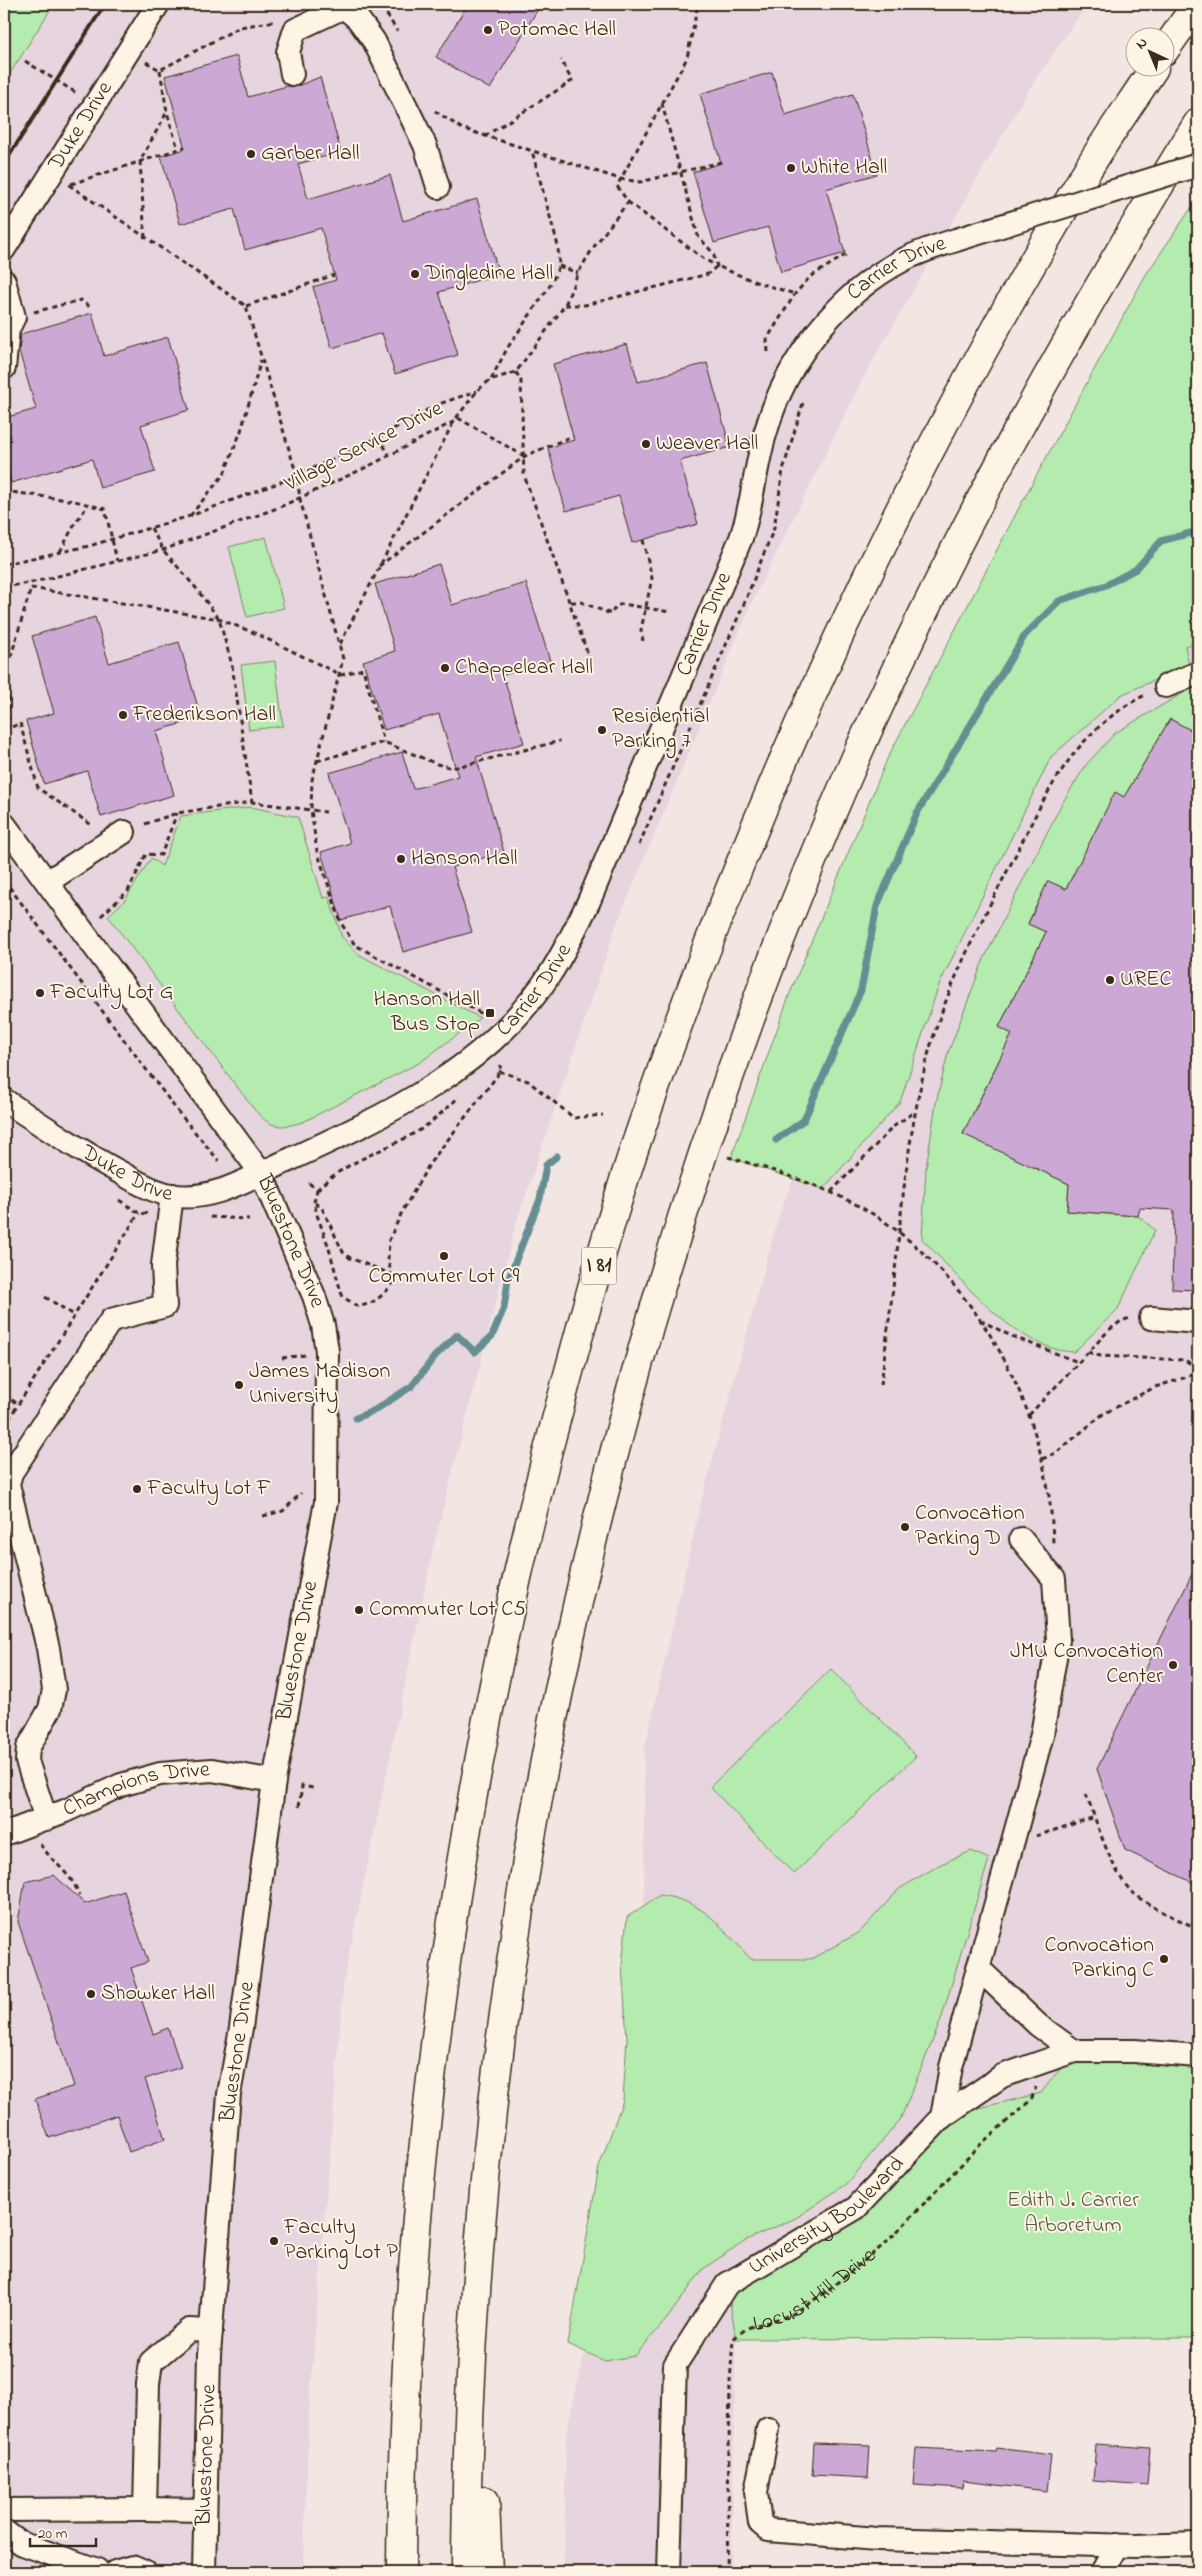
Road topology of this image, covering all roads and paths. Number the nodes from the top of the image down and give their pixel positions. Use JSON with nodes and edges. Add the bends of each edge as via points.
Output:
{"nodes":[{"id":1,"x":158,"y":4,"type":"edge"},
{"id":2,"x":698,"y":4,"type":"edge"},
{"id":3,"x":1197,"y":4,"type":"edge"},
{"id":4,"x":348,"y":10,"type":"edge"},
{"id":5,"x":279,"y":20,"type":"dead end"},
{"id":6,"x":397,"y":33,"type":"dead end"},
{"id":7,"x":1174,"y":37,"type":"edge"},
{"id":8,"x":128,"y":52,"type":"junction"},
{"id":9,"x":560,"y":60,"type":"dead end"},
{"id":10,"x":25,"y":61,"type":"dead end"},
{"id":11,"x":160,"y":70,"type":"junction"},
{"id":12,"x":292,"y":74,"type":"dead end"},
{"id":13,"x":1148,"y":78,"type":"edge"},
{"id":14,"x":430,"y":103,"type":"dead end"},
{"id":15,"x":662,"y":104,"type":"junction"},
{"id":16,"x":95,"y":105,"type":"junction"},
{"id":17,"x":167,"y":112,"type":"junction"},
{"id":18,"x":1198,"y":123,"type":"edge"},
{"id":19,"x":485,"y":136,"type":"junction"},
{"id":20,"x":185,"y":147,"type":"dead end"},
{"id":21,"x":178,"y":149,"type":"junction"},
{"id":22,"x":532,"y":151,"type":"junction"},
{"id":23,"x":140,"y":161,"type":"junction"},
{"id":24,"x":721,"y":162,"type":"dead end"},
{"id":25,"x":1198,"y":165,"type":"edge"},
{"id":26,"x":680,"y":172,"type":"junction"},
{"id":27,"x":620,"y":179,"type":"junction"},
{"id":28,"x":438,"y":187,"type":"dead end"},
{"id":29,"x":628,"y":202,"type":"junction"},
{"id":30,"x":145,"y":238,"type":"junction"},
{"id":31,"x":4,"y":249,"type":"edge"},
{"id":32,"x":847,"y":254,"type":"dead end"},
{"id":33,"x":559,"y":266,"type":"junction"},
{"id":34,"x":717,"y":266,"type":"junction"},
{"id":35,"x":578,"y":273,"type":"junction"},
{"id":36,"x":334,"y":275,"type":"dead end"},
{"id":37,"x":4,"y":281,"type":"edge"},
{"id":38,"x":795,"y":294,"type":"junction"},
{"id":39,"x":564,"y":305,"type":"junction"},
{"id":40,"x":246,"y":306,"type":"junction"},
{"id":41,"x":90,"y":307,"type":"dead end"},
{"id":42,"x":14,"y":318,"type":"junction"},
{"id":43,"x":768,"y":352,"type":"dead end"},
{"id":44,"x":262,"y":360,"type":"junction"},
{"id":45,"x":4,"y":368,"type":"edge"},
{"id":46,"x":516,"y":372,"type":"junction"},
{"id":47,"x":490,"y":380,"type":"junction"},
{"id":48,"x":478,"y":390,"type":"junction"},
{"id":49,"x":458,"y":418,"type":"junction"},
{"id":50,"x":453,"y":422,"type":"junction"},
{"id":51,"x":573,"y":436,"type":"dead end"},
{"id":52,"x":379,"y":437,"type":"junction"},
{"id":53,"x":389,"y":455,"type":"junction"},
{"id":54,"x":525,"y":456,"type":"junction"},
{"id":55,"x":297,"y":476,"type":"junction"},
{"id":56,"x":4,"y":491,"type":"edge"},
{"id":57,"x":300,"y":499,"type":"junction"},
{"id":58,"x":88,"y":505,"type":"junction"},
{"id":59,"x":190,"y":516,"type":"junction"},
{"id":60,"x":151,"y":528,"type":"junction"},
{"id":61,"x":112,"y":540,"type":"junction"},
{"id":62,"x":643,"y":540,"type":"dead end"},
{"id":63,"x":163,"y":550,"type":"junction"},
{"id":64,"x":60,"y":552,"type":"junction"},
{"id":65,"x":117,"y":561,"type":"junction"},
{"id":66,"x":4,"y":564,"type":"edge"},
{"id":67,"x":379,"y":566,"type":"junction"},
{"id":68,"x":30,"y":583,"type":"junction"},
{"id":69,"x":4,"y":587,"type":"edge"},
{"id":70,"x":32,"y":588,"type":"junction"},
{"id":71,"x":571,"y":602,"type":"junction"},
{"id":72,"x":646,"y":606,"type":"junction"},
{"id":73,"x":670,"y":612,"type":"dead end"},
{"id":74,"x":219,"y":619,"type":"junction"},
{"id":75,"x":643,"y":641,"type":"dead end"},
{"id":76,"x":340,"y":644,"type":"junction"},
{"id":77,"x":4,"y":662,"type":"edge"},
{"id":78,"x":591,"y":663,"type":"dead end"},
{"id":79,"x":9,"y":673,"type":"junction"},
{"id":80,"x":1198,"y":673,"type":"edge"},
{"id":81,"x":340,"y":676,"type":"junction"},
{"id":82,"x":1166,"y":686,"type":"joint"},
{"id":83,"x":6,"y":730,"type":"edge"},
{"id":84,"x":560,"y":741,"type":"dead end"},
{"id":85,"x":384,"y":742,"type":"junction"},
{"id":86,"x":317,"y":761,"type":"junction"},
{"id":87,"x":252,"y":802,"type":"junction"},
{"id":88,"x":311,"y":810,"type":"junction"},
{"id":89,"x":326,"y":812,"type":"dead end"},
{"id":90,"x":4,"y":824,"type":"edge"},
{"id":91,"x":96,"y":828,"type":"dead end"},
{"id":92,"x":124,"y":832,"type":"dead end"},
{"id":93,"x":4,"y":880,"type":"edge"},
{"id":94,"x":47,"y":882,"type":"junction"},
{"id":95,"x":101,"y":916,"type":"dead end"},
{"id":96,"x":488,"y":1017,"type":"dead end"},
{"id":97,"x":500,"y":1066,"type":"dead end"},
{"id":98,"x":492,"y":1069,"type":"dead end"},
{"id":99,"x":499,"y":1071,"type":"junction"},
{"id":100,"x":464,"y":1093,"type":"dead end"},
{"id":101,"x":4,"y":1100,"type":"edge"},
{"id":102,"x":914,"y":1112,"type":"junction"},
{"id":103,"x":603,"y":1115,"type":"dead end"},
{"id":104,"x":724,"y":1156,"type":"dead end"},
{"id":105,"x":219,"y":1161,"type":"dead end"},
{"id":106,"x":261,"y":1173,"type":"junction"},
{"id":107,"x":310,"y":1183,"type":"dead end"},
{"id":108,"x":317,"y":1190,"type":"junction"},
{"id":109,"x":831,"y":1192,"type":"junction"},
{"id":110,"x":172,"y":1196,"type":"junction"},
{"id":111,"x":314,"y":1202,"type":"junction"},
{"id":112,"x":139,"y":1213,"type":"dead end"},
{"id":113,"x":204,"y":1217,"type":"dead end"},
{"id":114,"x":249,"y":1219,"type":"dead end"},
{"id":115,"x":899,"y":1232,"type":"junction"},
{"id":116,"x":391,"y":1274,"type":"junction"},
{"id":117,"x":45,"y":1297,"type":"dead end"},
{"id":118,"x":74,"y":1315,"type":"junction"},
{"id":119,"x":1151,"y":1318,"type":"joint"},
{"id":120,"x":980,"y":1319,"type":"junction"},
{"id":121,"x":1198,"y":1322,"type":"edge"},
{"id":122,"x":1088,"y":1352,"type":"junction"},
{"id":123,"x":310,"y":1354,"type":"dead end"},
{"id":124,"x":282,"y":1358,"type":"dead end"},
{"id":125,"x":1078,"y":1362,"type":"junction"},
{"id":126,"x":1198,"y":1369,"type":"edge"},
{"id":127,"x":881,"y":1385,"type":"dead end"},
{"id":128,"x":4,"y":1395,"type":"edge"},
{"id":129,"x":18,"y":1404,"type":"junction"},
{"id":130,"x":1029,"y":1415,"type":"junction"},
{"id":131,"x":4,"y":1427,"type":"edge"},
{"id":132,"x":1042,"y":1459,"type":"junction"},
{"id":133,"x":301,"y":1493,"type":"dead end"},
{"id":134,"x":263,"y":1516,"type":"dead end"},
{"id":135,"x":1020,"y":1539,"type":"dead end"},
{"id":136,"x":1054,"y":1579,"type":"junction"},
{"id":137,"x":274,"y":1781,"type":"junction"},
{"id":138,"x":313,"y":1788,"type":"dead end"},
{"id":139,"x":1086,"y":1794,"type":"dead end"},
{"id":140,"x":299,"y":1807,"type":"dead end"},
{"id":141,"x":1095,"y":1817,"type":"junction"},
{"id":142,"x":46,"y":1818,"type":"junction"},
{"id":143,"x":4,"y":1834,"type":"edge"},
{"id":144,"x":39,"y":1844,"type":"dead end"},
{"id":145,"x":1012,"y":1844,"type":"junction"},
{"id":146,"x":79,"y":1895,"type":"dead end"},
{"id":147,"x":1198,"y":1928,"type":"edge"},
{"id":148,"x":4,"y":1964,"type":"edge"},
{"id":149,"x":978,"y":1968,"type":"junction"},
{"id":150,"x":4,"y":1999,"type":"edge"},
{"id":151,"x":1074,"y":2051,"type":"junction"},
{"id":152,"x":1198,"y":2056,"type":"edge"},
{"id":153,"x":1034,"y":2064,"type":"junction"},
{"id":154,"x":942,"y":2117,"type":"junction"},
{"id":155,"x":481,"y":2241,"type":"junction"},
{"id":156,"x":211,"y":2331,"type":"junction"},
{"id":157,"x":768,"y":2429,"type":"dead end"},
{"id":158,"x":145,"y":2509,"type":"junction"},
{"id":159,"x":4,"y":2510,"type":"edge"},
{"id":160,"x":204,"y":2510,"type":"junction"},
{"id":161,"x":4,"y":2531,"type":"edge"},
{"id":162,"x":1198,"y":2544,"type":"edge"},
{"id":163,"x":1117,"y":2545,"type":"junction"},
{"id":164,"x":401,"y":2570,"type":"edge"},
{"id":165,"x":106,"y":2571,"type":"edge"},
{"id":166,"x":144,"y":2572,"type":"edge"},
{"id":167,"x":204,"y":2572,"type":"edge"},
{"id":168,"x":466,"y":2572,"type":"edge"},
{"id":169,"x":488,"y":2572,"type":"edge"},
{"id":170,"x":669,"y":2572,"type":"edge"},
{"id":171,"x":728,"y":2572,"type":"edge"},
{"id":172,"x":1102,"y":2572,"type":"edge"}],
"edges":[{"from":1,"to":8,"type":"street","name":"Duke Drive"},
{"from":2,"to":15,"type":"path","via":[[687,58]]},
{"from":3,"to":7,"type":"highway"},
{"from":4,"to":6,"type":"path","via":[[384,10]]},
{"from":4,"to":12,"type":"street","via":[[295,30],[288,52]]},
{"from":4,"to":28,"type":"street","via":[[374,41],[425,145]]},
{"from":5,"to":11,"type":"path","via":[[240,27]]},
{"from":8,"to":11,"type":"path"},
{"from":8,"to":16,"type":"street","name":"Duke Drive"},
{"from":9,"to":19,"type":"path","via":[[572,81]]},
{"from":10,"to":16,"type":"path"},
{"from":11,"to":17,"type":"path"},
{"from":13,"to":164,"type":"highway","number":"I 81","via":[[1084,176],[984,351],[856,600],[772,787],[693,986],[642,1124],[584,1316],[515,1584],[476,1774],[451,1932],[429,2106],[406,2384]]},
{"from":14,"to":19,"type":"path","via":[[435,112],[461,128]]},
{"from":15,"to":26,"type":"path"},
{"from":15,"to":27,"type":"path"},
{"from":16,"to":31,"type":"street","name":"Duke Drive"},
{"from":17,"to":21,"type":"path"},
{"from":17,"to":23,"type":"path"},
{"from":18,"to":155,"type":"highway","via":[[1052,364],[938,581],[852,765],[814,856],[702,1158],[653,1312],[615,1450],[565,1665],[525,1881],[503,2034]]},
{"from":19,"to":22,"type":"path"},
{"from":20,"to":21,"type":"path"},
{"from":21,"to":23,"type":"path"},
{"from":22,"to":27,"type":"path"},
{"from":22,"to":33,"type":"path","via":[[558,246]]},
{"from":23,"to":30,"type":"path"},
{"from":23,"to":30,"type":"path","via":[[68,184]]},
{"from":24,"to":26,"type":"path"},
{"from":25,"to":106,"type":"street","name":"Carrier Drive","bridge":true,"via":[[956,240],[902,261],[853,294],[813,338],[784,385],[766,429],[750,511],[741,538],[589,901],[559,960],[538,992],[491,1043],[431,1089]]},
{"from":26,"to":27,"type":"path","via":[[640,182]]},
{"from":26,"to":34,"type":"path","via":[[698,236],[713,253]]},
{"from":27,"to":29,"type":"path","via":[[617,186]]},
{"from":29,"to":34,"type":"path"},
{"from":29,"to":35,"type":"path"},
{"from":30,"to":40,"type":"path"},
{"from":32,"to":38,"type":"path","via":[[810,277]]},
{"from":33,"to":35,"type":"path"},
{"from":33,"to":47,"type":"path"},
{"from":34,"to":38,"type":"path"},
{"from":34,"to":39,"type":"path","via":[[708,274],[585,305]]},
{"from":35,"to":39,"type":"path"},
{"from":36,"to":40,"type":"path"},
{"from":37,"to":42,"type":"street"},
{"from":38,"to":43,"type":"path","via":[[767,339]]},
{"from":39,"to":46,"type":"path"},
{"from":40,"to":44,"type":"path"},
{"from":41,"to":42,"type":"path","via":[[81,300]]},
{"from":42,"to":45,"type":"street","via":[[8,329]]},
{"from":44,"to":55,"type":"path"},
{"from":44,"to":59,"type":"path","via":[[241,431],[224,474]]},
{"from":46,"to":47,"type":"path","name":"Village Service Drive"},
{"from":46,"to":54,"type":"path","via":[[521,381]]},
{"from":47,"to":48,"type":"path","name":"Village Service Drive"},
{"from":48,"to":49,"type":"path","name":"Village Service Drive"},
{"from":48,"to":52,"type":"path","via":[[436,404]]},
{"from":49,"to":50,"type":"path","name":"Village Service Drive"},
{"from":49,"to":54,"type":"path"},
{"from":50,"to":53,"type":"path","name":"Village Service Drive"},
{"from":50,"to":67,"type":"path"},
{"from":51,"to":54,"type":"path"},
{"from":52,"to":53,"type":"path"},
{"from":52,"to":55,"type":"path"},
{"from":53,"to":57,"type":"path","name":"Village Service Drive"},
{"from":54,"to":67,"type":"path"},
{"from":54,"to":71,"type":"path","via":[[524,475]]},
{"from":55,"to":57,"type":"path"},
{"from":55,"to":59,"type":"path"},
{"from":56,"to":58,"type":"path"},
{"from":57,"to":63,"type":"path","name":"Village Service Drive"},
{"from":57,"to":76,"type":"path"},
{"from":58,"to":61,"type":"path","via":[[105,509]]},
{"from":58,"to":64,"type":"path"},
{"from":59,"to":60,"type":"path"},
{"from":60,"to":61,"type":"path"},
{"from":60,"to":63,"type":"path"},
{"from":61,"to":64,"type":"path"},
{"from":61,"to":65,"type":"path"},
{"from":62,"to":72,"type":"path","via":[[652,578]]},
{"from":63,"to":65,"type":"path","name":"Village Service Drive"},
{"from":63,"to":74,"type":"path"},
{"from":64,"to":66,"type":"path"},
{"from":65,"to":68,"type":"path","name":"Village Service Drive"},
{"from":67,"to":76,"type":"path"},
{"from":68,"to":69,"type":"path","name":"Village Service Drive"},
{"from":68,"to":70,"type":"path"},
{"from":70,"to":74,"type":"path"},
{"from":70,"to":79,"type":"path","via":[[9,663]]},
{"from":71,"to":72,"type":"path","via":[[581,602],[611,614],[616,606],[623,604]]},
{"from":71,"to":78,"type":"path"},
{"from":72,"to":73,"type":"path"},
{"from":72,"to":75,"type":"path","via":[[641,630]]},
{"from":74,"to":81,"type":"path","via":[[257,634]]},
{"from":74,"to":87,"type":"path","via":[[232,665]]},
{"from":76,"to":81,"type":"path","via":[[343,659]]},
{"from":77,"to":79,"type":"path"},
{"from":79,"to":83,"type":"path"},
{"from":80,"to":82,"type":"street"},
{"from":81,"to":85,"type":"path","via":[[363,669]]},
{"from":81,"to":86,"type":"path"},
{"from":82,"to":102,"type":"path","via":[[1130,702],[1103,721],[1076,750],[1048,790],[990,904],[948,997]]},
{"from":83,"to":91,"type":"path","via":[[20,723],[38,788]]},
{"from":84,"to":85,"type":"path","via":[[453,768]]},
{"from":85,"to":86,"type":"path"},
{"from":86,"to":88,"type":"path","via":[[312,780]]},
{"from":87,"to":88,"type":"path"},
{"from":87,"to":95,"type":"path","via":[[177,813],[161,855],[146,854],[128,891]]},
{"from":88,"to":89,"type":"path"},
{"from":88,"to":96,"type":"path","via":[[317,851],[348,937],[354,944]]},
{"from":90,"to":94,"type":"street","name":"Bluestone Drive"},
{"from":92,"to":94,"type":"street"},
{"from":93,"to":105,"type":"path","via":[[178,1114]]},
{"from":94,"to":106,"type":"street","name":"Bluestone Drive"},
{"from":97,"to":99,"type":"path"},
{"from":98,"to":99,"type":"path"},
{"from":99,"to":103,"type":"path","via":[[528,1081],[574,1118]]},
{"from":99,"to":116,"type":"path","via":[[430,1162],[402,1212],[390,1240],[388,1259]]},
{"from":100,"to":108,"type":"path","via":[[423,1128],[343,1169]]},
{"from":101,"to":110,"type":"street","name":"Duke Drive","via":[[105,1165],[153,1190]]},
{"from":102,"to":109,"type":"path","via":[[893,1127]]},
{"from":102,"to":115,"type":"path"},
{"from":104,"to":109,"type":"path"},
{"from":106,"to":110,"type":"street","name":"Duke Drive","via":[[210,1194]]},
{"from":106,"to":137,"type":"street","name":"Bluestone Drive","via":[[314,1296],[323,1325],[326,1351],[326,1502]]},
{"from":107,"to":108,"type":"path"},
{"from":108,"to":111,"type":"path"},
{"from":109,"to":115,"type":"path"},
{"from":110,"to":142,"type":"street","via":[[163,1265],[165,1306],[111,1320],[11,1473],[8,1484],[48,1648],[54,1690],[50,1709],[28,1748],[28,1761]]},
{"from":111,"to":116,"type":"path","via":[[322,1208],[350,1258]]},
{"from":111,"to":116,"type":"path","via":[[343,1297],[357,1306],[374,1302],[393,1283]]},
{"from":112,"to":118,"type":"path"},
{"from":113,"to":114,"type":"path"},
{"from":115,"to":120,"type":"path","via":[[941,1271]]},
{"from":115,"to":127,"type":"path"},
{"from":117,"to":118,"type":"path"},
{"from":118,"to":129,"type":"path"},
{"from":119,"to":121,"type":"street"},
{"from":119,"to":122,"type":"path","via":[[1134,1317],[1121,1321]]},
{"from":120,"to":125,"type":"path","via":[[1011,1336]]},
{"from":120,"to":130,"type":"path"},
{"from":122,"to":125,"type":"path"},
{"from":122,"to":126,"type":"path","via":[[1100,1356],[1185,1360]]},
{"from":123,"to":124,"type":"path"},
{"from":125,"to":130,"type":"path"},
{"from":126,"to":132,"type":"path","via":[[1187,1377],[1155,1387],[1119,1405],[1091,1423],[1056,1453]]},
{"from":128,"to":129,"type":"path"},
{"from":129,"to":131,"type":"path"},
{"from":130,"to":132,"type":"path"},
{"from":132,"to":136,"type":"path","via":[[1052,1512]]},
{"from":133,"to":134,"type":"path","via":[[283,1511]]},
{"from":135,"to":136,"type":"street"},
{"from":136,"to":145,"type":"street","via":[[1058,1640],[1052,1680],[1042,1735]]},
{"from":137,"to":142,"type":"street","name":"Champions Drive","via":[[227,1772],[196,1770],[167,1773],[121,1785]]},
{"from":137,"to":156,"type":"street","name":"Bluestone Drive","via":[[230,2094]]},
{"from":138,"to":140,"type":"path","via":[[302,1786]]},
{"from":139,"to":141,"type":"path"},
{"from":141,"to":145,"type":"path"},
{"from":141,"to":147,"type":"path","via":[[1116,1868],[1132,1891],[1157,1908]]},
{"from":142,"to":143,"type":"street","name":"Champions Drive"},
{"from":144,"to":146,"type":"path","via":[[76,1884]]},
{"from":145,"to":149,"type":"street"},
{"from":148,"to":150,"type":"path","via":[[7,1975]]},
{"from":149,"to":151,"type":"street","via":[[1038,2025]]},
{"from":149,"to":154,"type":"street","via":[[951,2067]]},
{"from":151,"to":152,"type":"street","name":"University Boulevard"},
{"from":151,"to":153,"type":"street","name":"University Boulevard"},
{"from":153,"to":154,"type":"street","name":"University Boulevard","via":[[1002,2076]]},
{"from":153,"to":171,"type":"path","name":"Locust Hill Drive","via":[[1036,2090],[1031,2100],[982,2143],[886,2243],[823,2294],[791,2315],[747,2328],[733,2339]]},
{"from":154,"to":170,"type":"street","name":"University Boulevard","via":[[856,2208],[727,2284],[675,2365]]},
{"from":155,"to":168,"type":"highway","via":[[470,2403]]},
{"from":155,"to":169,"type":"highway"},
{"from":156,"to":158,"type":"street","via":[[188,2330],[151,2362]]},
{"from":156,"to":160,"type":"street","name":"Bluestone Drive"},
{"from":157,"to":163,"type":"street","via":[[756,2492],[760,2523],[768,2530],[877,2539]]},
{"from":158,"to":159,"type":"street"},
{"from":158,"to":160,"type":"street"},
{"from":160,"to":167,"type":"street","name":"Bluestone Drive"},
{"from":161,"to":165,"type":"street","via":[[20,2543]]},
{"from":162,"to":163,"type":"street"},
{"from":163,"to":172,"type":"street"},
{"from":165,"to":166,"type":"street","via":[[132,2568]]}]}
